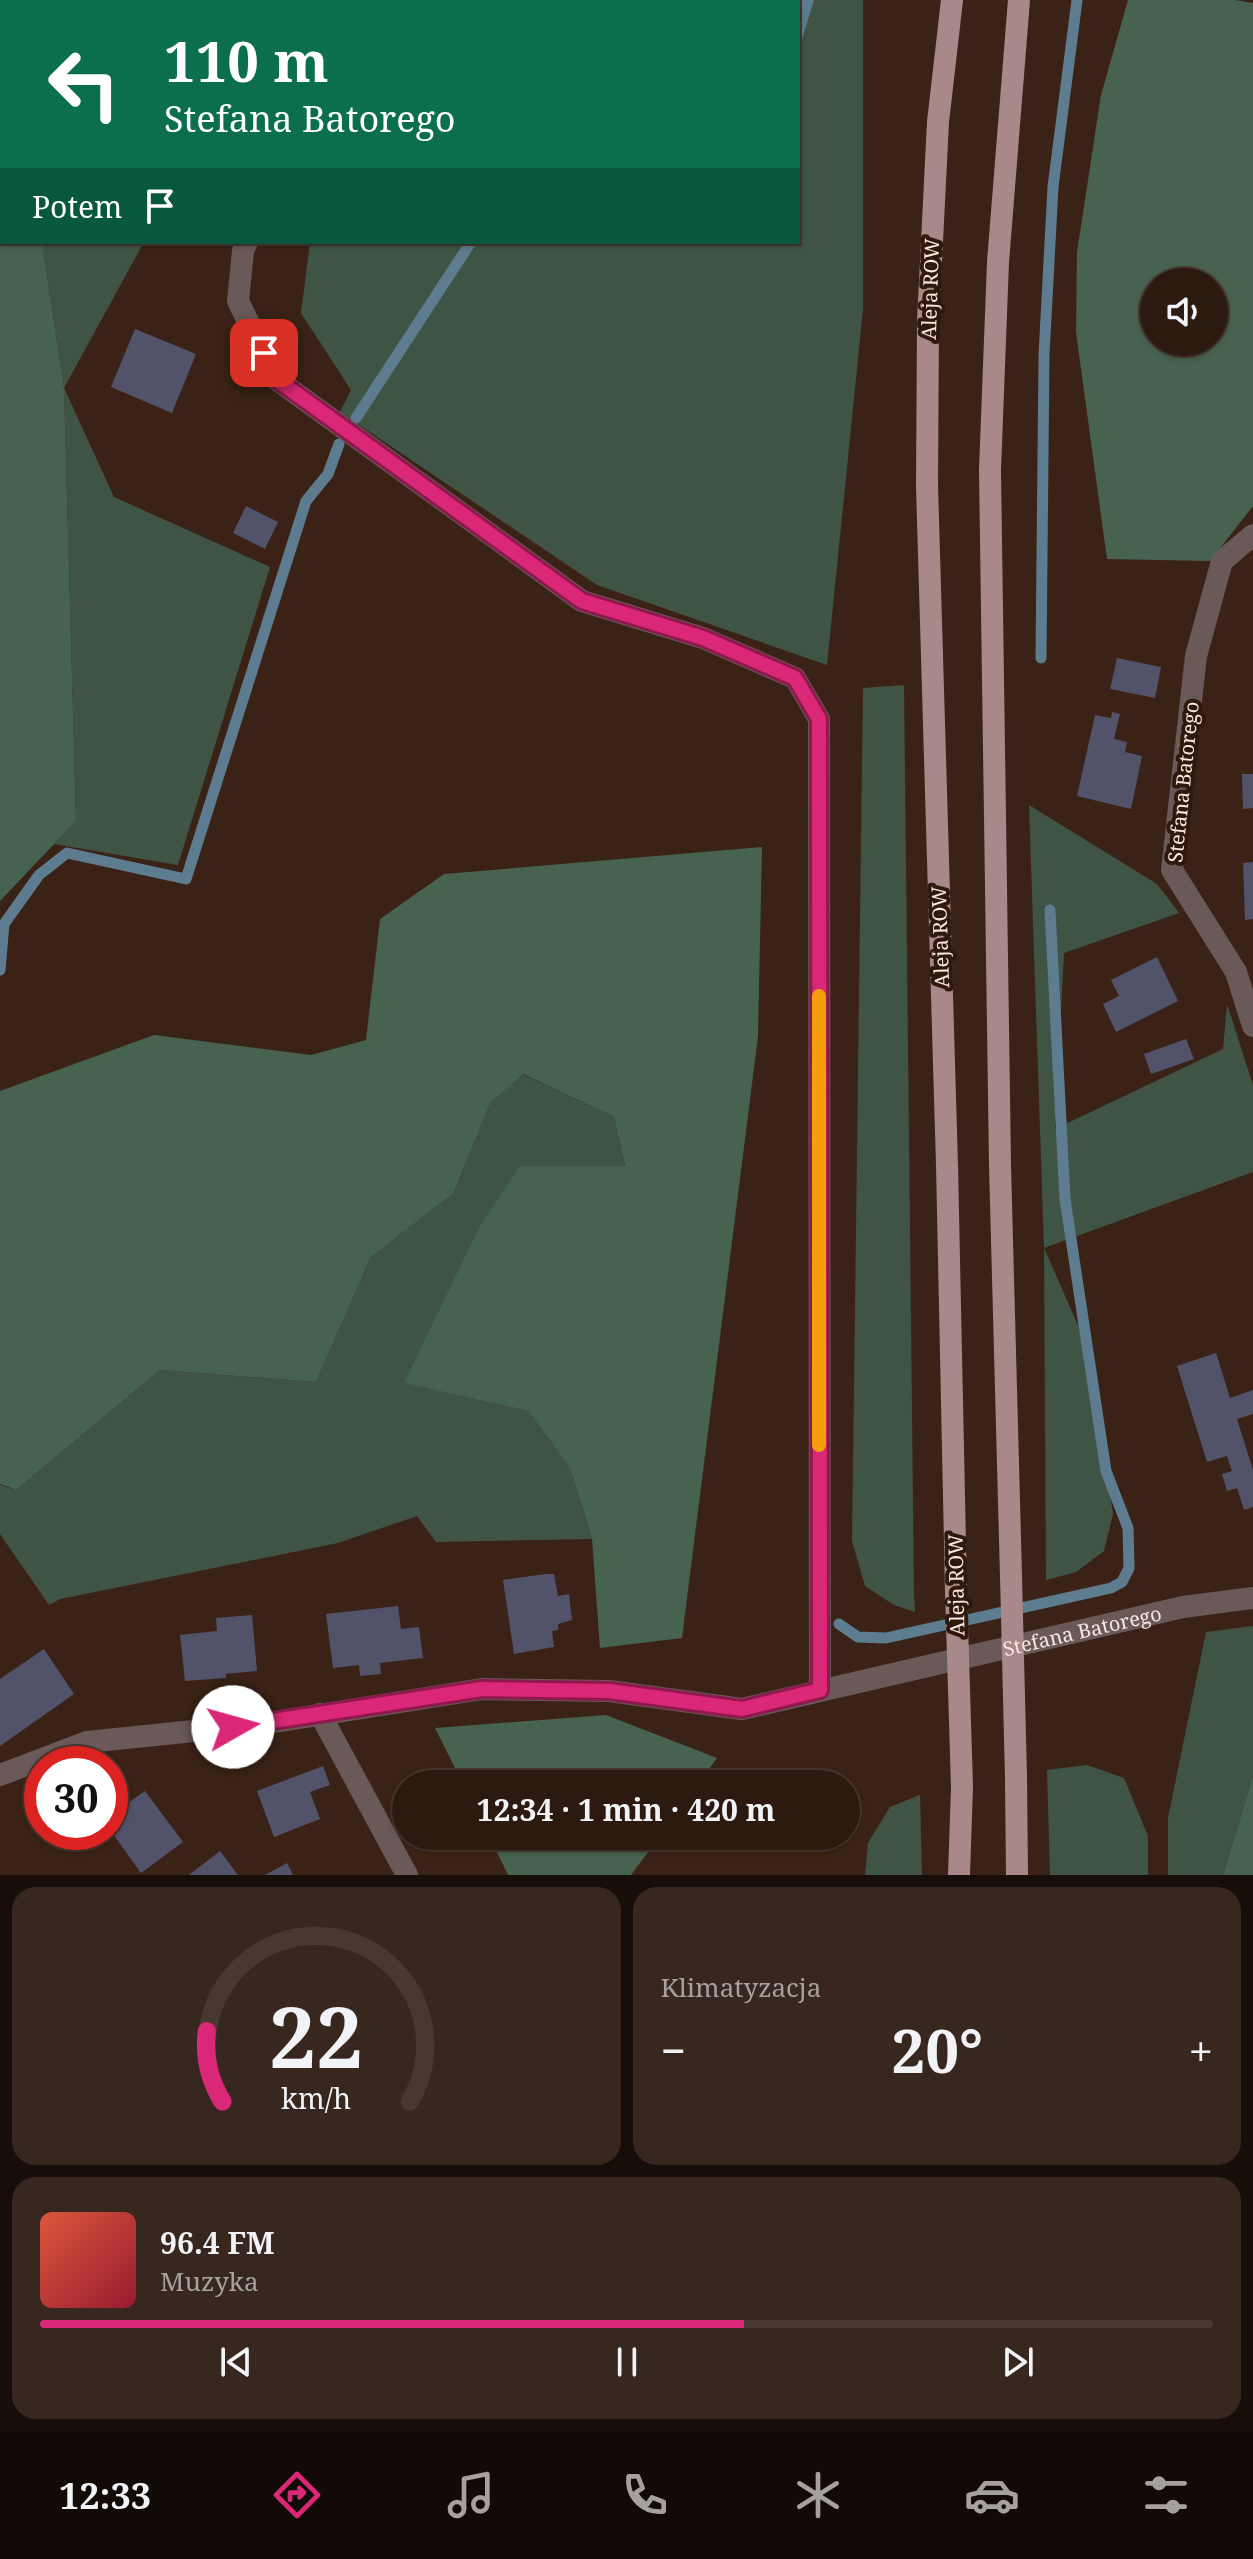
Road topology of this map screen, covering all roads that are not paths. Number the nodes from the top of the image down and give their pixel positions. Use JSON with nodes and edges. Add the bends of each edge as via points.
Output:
{"nodes":[{"id":1,"x":952,"y":0,"type":"edge"},
{"id":2,"x":1019,"y":0,"type":"edge"},
{"id":3,"x":246,"y":244,"type":"edge"},
{"id":4,"x":1253,"y":535,"type":"edge"},
{"id":5,"x":1253,"y":1026,"type":"edge"},
{"id":6,"x":1253,"y":1598,"type":"edge"},
{"id":7,"x":820,"y":1690,"type":"junction"},
{"id":8,"x":320,"y":1714,"type":"junction"},
{"id":9,"x":0,"y":1775,"type":"edge"},
{"id":10,"x":407,"y":1875,"type":"edge"},
{"id":11,"x":959,"y":1875,"type":"edge"},
{"id":12,"x":1017,"y":1875,"type":"edge"}],
"edges":[{"from":1,"to":11,"type":"main road","name":"Aleja ROW","bridge":true,"via":[[938,122],[927,486],[962,1787]]},
{"from":2,"to":12,"type":"main road","bridge":true,"via":[[998,262],[990,470]]},
{"from":3,"to":7,"type":"street","via":[[238,301],[276,379],[582,601],[703,638],[795,678],[819,719]]},
{"from":4,"to":5,"type":"street","name":"Stefana Batorego","via":[[1222,561],[1196,656],[1172,870],[1236,972]]},
{"from":6,"to":7,"type":"street","name":"Stefana Batorego","via":[[1183,1607]]},
{"from":7,"to":8,"type":"street","name":"Stefana Batorego","via":[[742,1709],[609,1691],[482,1689]]},
{"from":8,"to":9,"type":"street","name":"Stefana Batorego","via":[[87,1742]]},
{"from":8,"to":10,"type":"street"}]}
